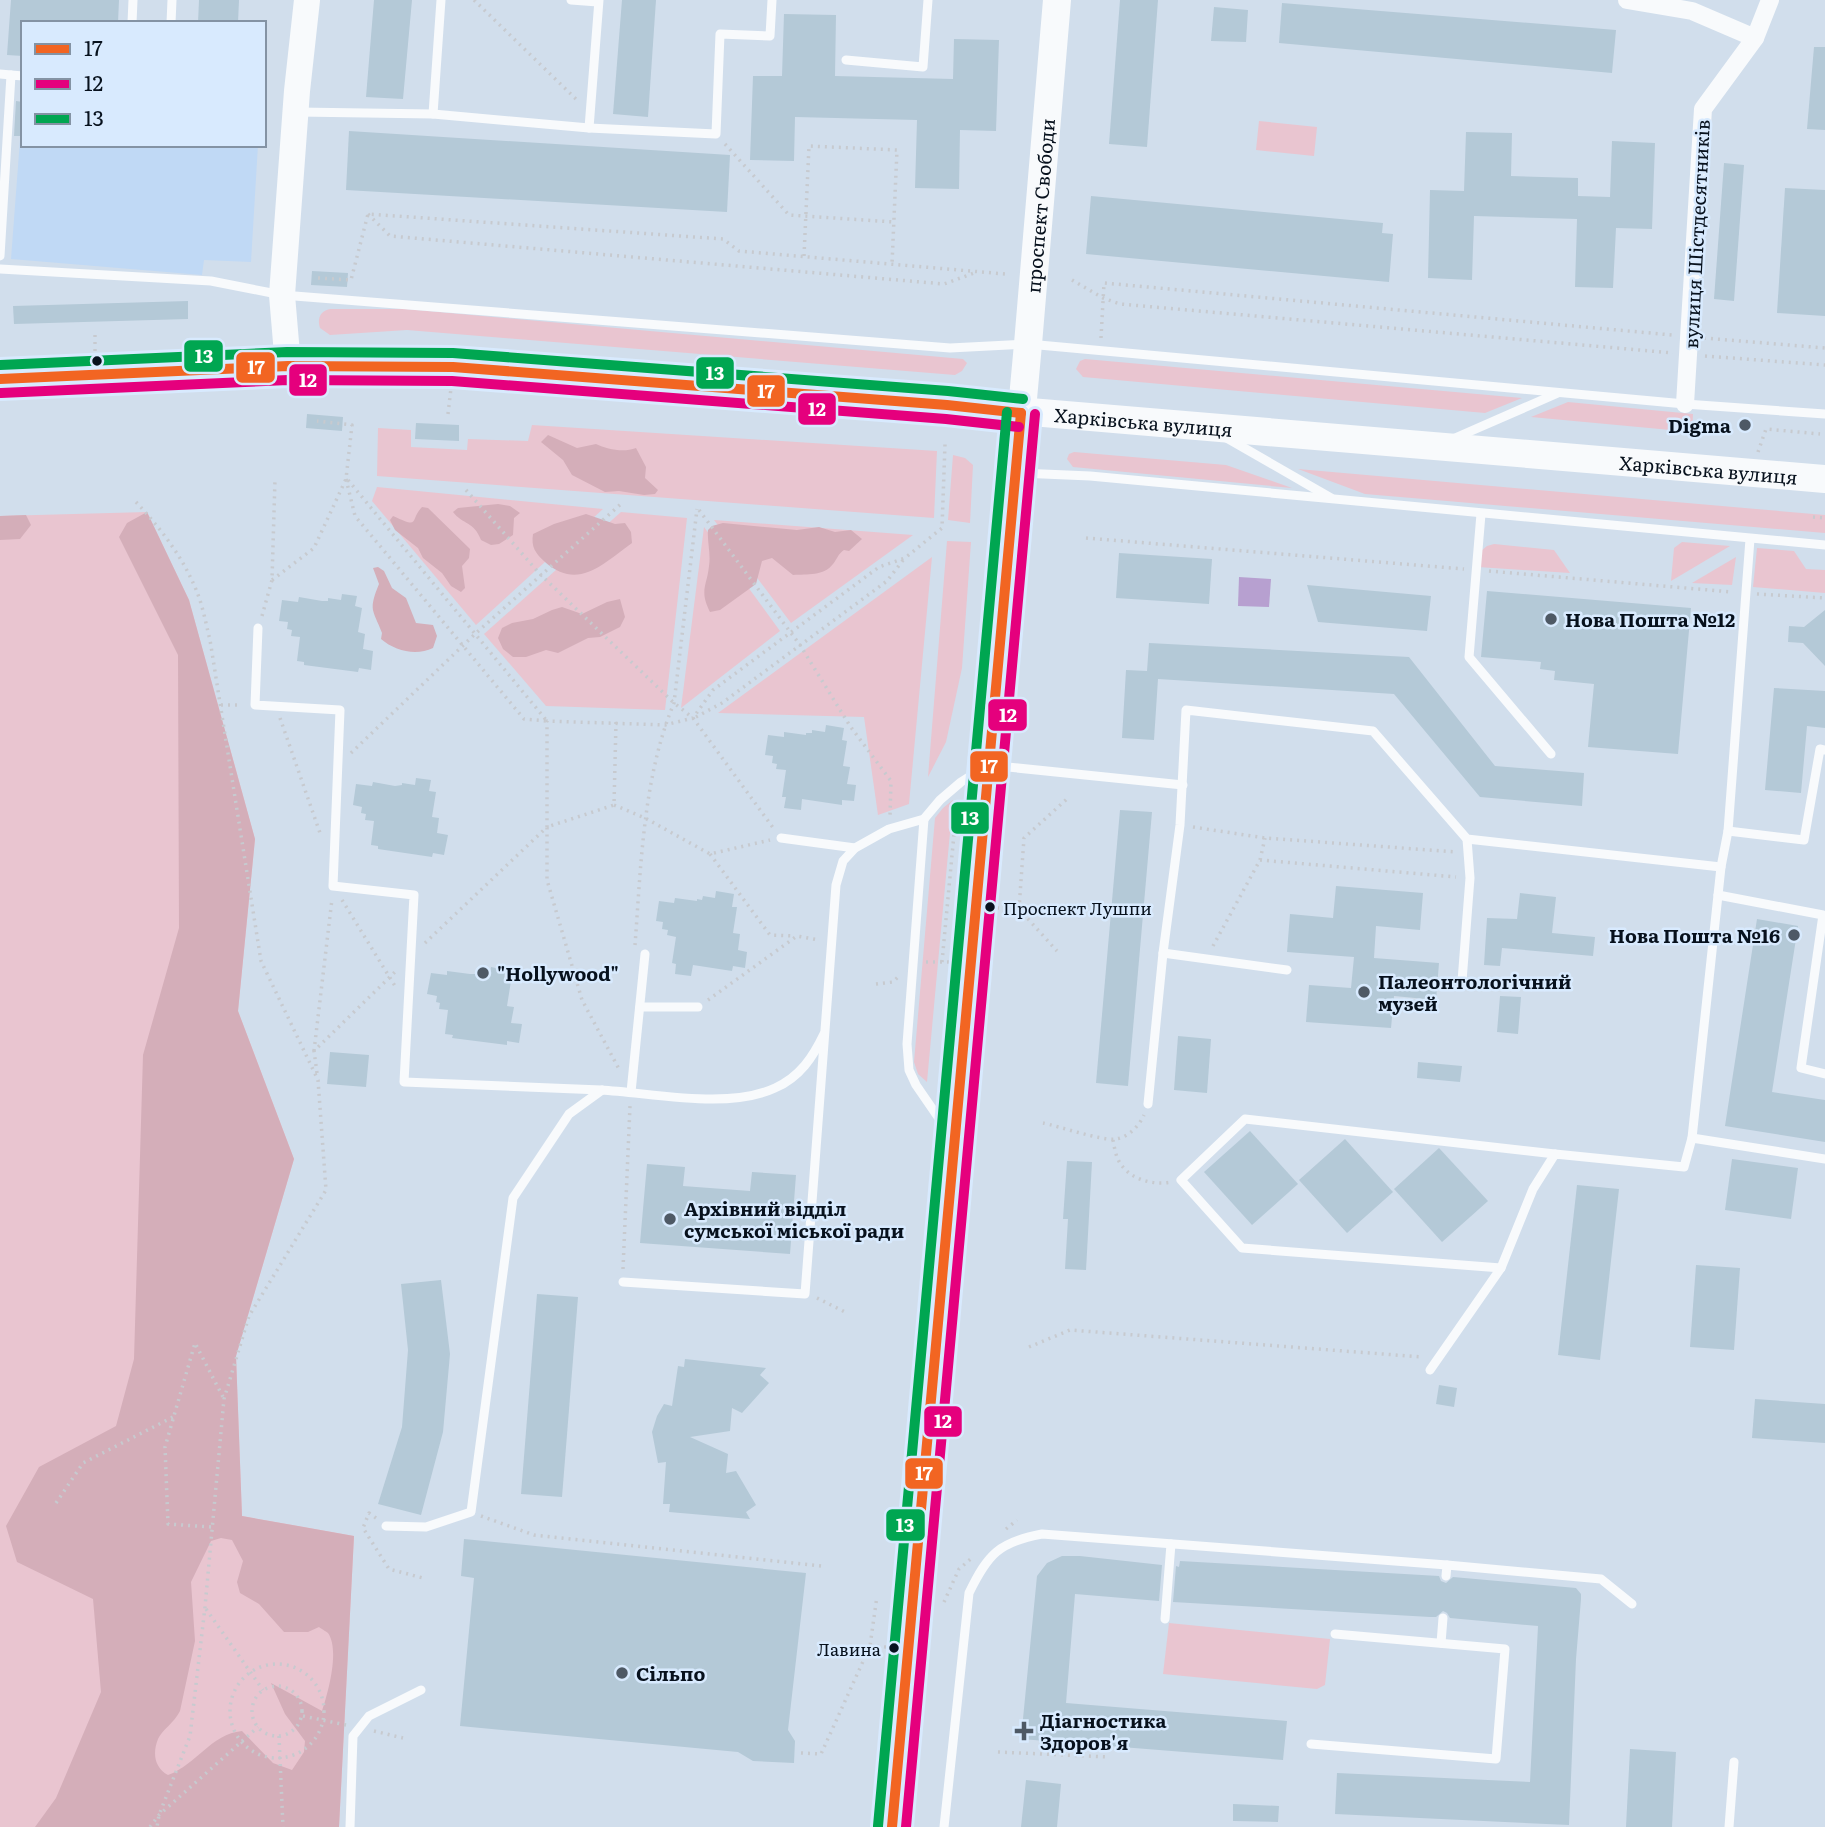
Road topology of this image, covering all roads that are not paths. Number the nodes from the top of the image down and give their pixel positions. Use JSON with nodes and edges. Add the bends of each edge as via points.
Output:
{"nodes":[{"id":1,"x":133,"y":0,"type":"edge"},
{"id":2,"x":172,"y":0,"type":"edge"},
{"id":3,"x":307,"y":0,"type":"edge"},
{"id":4,"x":441,"y":0,"type":"edge"},
{"id":5,"x":571,"y":0,"type":"edge"},
{"id":6,"x":772,"y":0,"type":"edge"},
{"id":7,"x":928,"y":0,"type":"edge"},
{"id":8,"x":1627,"y":0,"type":"edge"},
{"id":9,"x":1770,"y":0,"type":"edge"},
{"id":10,"x":599,"y":1,"type":"edge"},
{"id":11,"x":1051,"y":1,"type":"edge"},
{"id":12,"x":132,"y":21,"type":"edge"},
{"id":13,"x":171,"y":21,"type":"edge"},
{"id":14,"x":1755,"y":38,"type":"junction"},
{"id":15,"x":846,"y":60,"type":"dead end"},
{"id":16,"x":0,"y":74,"type":"edge"},
{"id":17,"x":11,"y":75,"type":"junction"},
{"id":18,"x":21,"y":76,"type":"edge"},
{"id":19,"x":296,"y":112,"type":"junction"},
{"id":20,"x":433,"y":114,"type":"junction"},
{"id":21,"x":589,"y":128,"type":"junction"},
{"id":22,"x":0,"y":256,"type":"edge"},
{"id":23,"x":0,"y":269,"type":"edge"},
{"id":24,"x":282,"y":295,"type":"junction"},
{"id":25,"x":1028,"y":344,"type":"junction"},
{"id":26,"x":288,"y":366,"type":"junction"},
{"id":27,"x":0,"y":379,"type":"edge"},
{"id":28,"x":1560,"y":393,"type":"junction"},
{"id":29,"x":1685,"y":404,"type":"junction"},
{"id":30,"x":1021,"y":413,"type":"junction"},
{"id":31,"x":1825,"y":414,"type":"edge"},
{"id":32,"x":1208,"y":428,"type":"junction"},
{"id":33,"x":1437,"y":447,"type":"junction"},
{"id":34,"x":1015,"y":472,"type":"junction"},
{"id":35,"x":1825,"y":478,"type":"edge"},
{"id":36,"x":1334,"y":500,"type":"junction"},
{"id":37,"x":1481,"y":514,"type":"junction"},
{"id":38,"x":1750,"y":539,"type":"junction"},
{"id":39,"x":1825,"y":545,"type":"edge"},
{"id":40,"x":258,"y":628,"type":"road end"},
{"id":41,"x":1825,"y":750,"type":"edge"},
{"id":42,"x":1551,"y":754,"type":"dead end"},
{"id":43,"x":988,"y":765,"type":"junction"},
{"id":44,"x":1183,"y":785,"type":"junction"},
{"id":45,"x":924,"y":819,"type":"junction"},
{"id":46,"x":1728,"y":831,"type":"junction"},
{"id":47,"x":781,"y":838,"type":"road end"},
{"id":48,"x":1467,"y":839,"type":"junction"},
{"id":49,"x":855,"y":848,"type":"junction"},
{"id":50,"x":1721,"y":867,"type":"junction"},
{"id":51,"x":1718,"y":895,"type":"junction"},
{"id":52,"x":1824,"y":915,"type":"edge"},
{"id":53,"x":1163,"y":953,"type":"junction"},
{"id":54,"x":645,"y":954,"type":"dead end"},
{"id":55,"x":1287,"y":970,"type":"dead end"},
{"id":56,"x":1462,"y":981,"type":"dead end"},
{"id":57,"x":640,"y":1007,"type":"junction"},
{"id":58,"x":698,"y":1007,"type":"road end"},
{"id":59,"x":824,"y":1034,"type":"junction"},
{"id":60,"x":1825,"y":1074,"type":"edge"},
{"id":61,"x":601,"y":1090,"type":"junction"},
{"id":62,"x":631,"y":1092,"type":"junction"},
{"id":63,"x":1148,"y":1104,"type":"road end"},
{"id":64,"x":1692,"y":1138,"type":"junction"},
{"id":65,"x":953,"y":1139,"type":"junction"},
{"id":66,"x":1555,"y":1154,"type":"junction"},
{"id":67,"x":1825,"y":1158,"type":"edge"},
{"id":68,"x":1501,"y":1268,"type":"junction"},
{"id":69,"x":622,"y":1282,"type":"road end"},
{"id":70,"x":1430,"y":1370,"type":"dead end"},
{"id":71,"x":386,"y":1526,"type":"road end"},
{"id":72,"x":1171,"y":1544,"type":"junction"},
{"id":73,"x":1447,"y":1564,"type":"junction"},
{"id":74,"x":1446,"y":1576,"type":"dead end"},
{"id":75,"x":1632,"y":1604,"type":"dead end"},
{"id":76,"x":1443,"y":1618,"type":"dead end"},
{"id":77,"x":1165,"y":1619,"type":"dead end"},
{"id":78,"x":1335,"y":1634,"type":"dead end"},
{"id":79,"x":1441,"y":1643,"type":"junction"},
{"id":80,"x":421,"y":1690,"type":"dead end"},
{"id":81,"x":1311,"y":1744,"type":"dead end"},
{"id":82,"x":1734,"y":1762,"type":"dead end"},
{"id":83,"x":890,"y":1826,"type":"edge"},
{"id":84,"x":350,"y":1827,"type":"edge"},
{"id":85,"x":944,"y":1827,"type":"edge"},
{"id":86,"x":1729,"y":1827,"type":"edge"}],
"edges":[{"from":1,"to":12,"type":"lane"},
{"from":2,"to":13,"type":"lane"},
{"from":3,"to":19,"type":"street"},
{"from":4,"to":20,"type":"lane"},
{"from":5,"to":10,"type":"lane"},
{"from":6,"to":21,"type":"lane","via":[[770,36],[720,34],[716,134]]},
{"from":7,"to":15,"type":"lane","via":[[923,67]]},
{"from":8,"to":14,"type":"street","via":[[1692,11]]},
{"from":9,"to":14,"type":"street","name":"вулиця Шістдесятників"},
{"from":10,"to":21,"type":"lane"},
{"from":11,"to":25,"type":"main road","name":"проспект Свободи"},
{"from":14,"to":29,"type":"street","name":"вулиця Шістдесятників","via":[[1703,109]]},
{"from":16,"to":17,"type":"lane"},
{"from":17,"to":18,"type":"lane"},
{"from":17,"to":22,"type":"lane"},
{"from":19,"to":20,"type":"lane"},
{"from":19,"to":24,"type":"street"},
{"from":20,"to":21,"type":"lane"},
{"from":23,"to":24,"type":"lane","via":[[211,281]]},
{"from":24,"to":25,"type":"lane","via":[[950,348]]},
{"from":24,"to":26,"type":"street"},
{"from":25,"to":28,"type":"lane"},
{"from":25,"to":30,"type":"main road","name":"проспект Свободи"},
{"from":26,"to":27,"type":"main road","name":"Харківська вулиця"},
{"from":26,"to":30,"type":"main road","name":"Харківська вулиця","via":[[453,367]]},
{"from":28,"to":29,"type":"lane"},
{"from":28,"to":33,"type":"lane"},
{"from":29,"to":31,"type":"lane"},
{"from":30,"to":32,"type":"main road","name":"Харківська вулиця"},
{"from":30,"to":34,"type":"main road","name":"проспект Свободи"},
{"from":32,"to":33,"type":"main road","name":"Харківська вулиця"},
{"from":32,"to":36,"type":"lane"},
{"from":33,"to":35,"type":"main road","name":"Харківська вулиця"},
{"from":34,"to":36,"type":"lane"},
{"from":34,"to":43,"type":"main road","name":"проспект Свободи"},
{"from":36,"to":37,"type":"lane"},
{"from":37,"to":38,"type":"lane"},
{"from":37,"to":42,"type":"lane","via":[[1469,657]]},
{"from":38,"to":39,"type":"lane"},
{"from":38,"to":46,"type":"lane"},
{"from":40,"to":61,"type":"lane","via":[[255,705],[340,710],[333,886],[414,895],[404,1082]]},
{"from":41,"to":46,"type":"lane","via":[[1820,750],[1804,840]]},
{"from":43,"to":44,"type":"lane"},
{"from":43,"to":45,"type":"lane","via":[[961,782]]},
{"from":43,"to":65,"type":"main road","name":"проспект Свободи","via":[[975,907],[956,962]]},
{"from":44,"to":48,"type":"lane","via":[[1186,710],[1373,731]]},
{"from":44,"to":53,"type":"lane"},
{"from":45,"to":49,"type":"lane","via":[[889,829]]},
{"from":45,"to":65,"type":"lane","via":[[907,1044],[909,1070]]},
{"from":46,"to":50,"type":"lane"},
{"from":47,"to":49,"type":"lane"},
{"from":48,"to":50,"type":"lane"},
{"from":48,"to":56,"type":"lane"},
{"from":49,"to":59,"type":"lane","via":[[843,861],[836,885]]},
{"from":50,"to":51,"type":"lane"},
{"from":51,"to":52,"type":"lane"},
{"from":51,"to":64,"type":"lane"},
{"from":52,"to":60,"type":"lane","via":[[1801,1068]]},
{"from":53,"to":55,"type":"lane"},
{"from":53,"to":63,"type":"lane"},
{"from":54,"to":57,"type":"lane"},
{"from":57,"to":58,"type":"lane"},
{"from":57,"to":62,"type":"lane"},
{"from":59,"to":62,"type":"lane","via":[[800,1072],[775,1088],[719,1099]]},
{"from":59,"to":69,"type":"lane","via":[[805,1294]]},
{"from":61,"to":62,"type":"lane"},
{"from":61,"to":71,"type":"lane","via":[[569,1114],[513,1198],[471,1512],[426,1527]]},
{"from":64,"to":66,"type":"lane","via":[[1684,1167]]},
{"from":64,"to":67,"type":"lane"},
{"from":65,"to":83,"type":"main road","name":"проспект Свободи"},
{"from":66,"to":68,"type":"lane","via":[[1533,1189]]},
{"from":66,"to":68,"type":"lane","via":[[1245,1119],[1181,1180],[1242,1248]]},
{"from":68,"to":70,"type":"lane"},
{"from":72,"to":73,"type":"lane"},
{"from":72,"to":77,"type":"lane"},
{"from":72,"to":85,"type":"lane","via":[[1042,1534],[1016,1539],[981,1569],[969,1593]]},
{"from":73,"to":74,"type":"lane"},
{"from":73,"to":75,"type":"lane","via":[[1601,1579]]},
{"from":76,"to":79,"type":"lane"},
{"from":78,"to":79,"type":"lane"},
{"from":79,"to":81,"type":"lane","via":[[1505,1649],[1496,1759]]},
{"from":80,"to":84,"type":"lane","via":[[369,1716],[354,1737]]},
{"from":82,"to":86,"type":"lane"}]}
